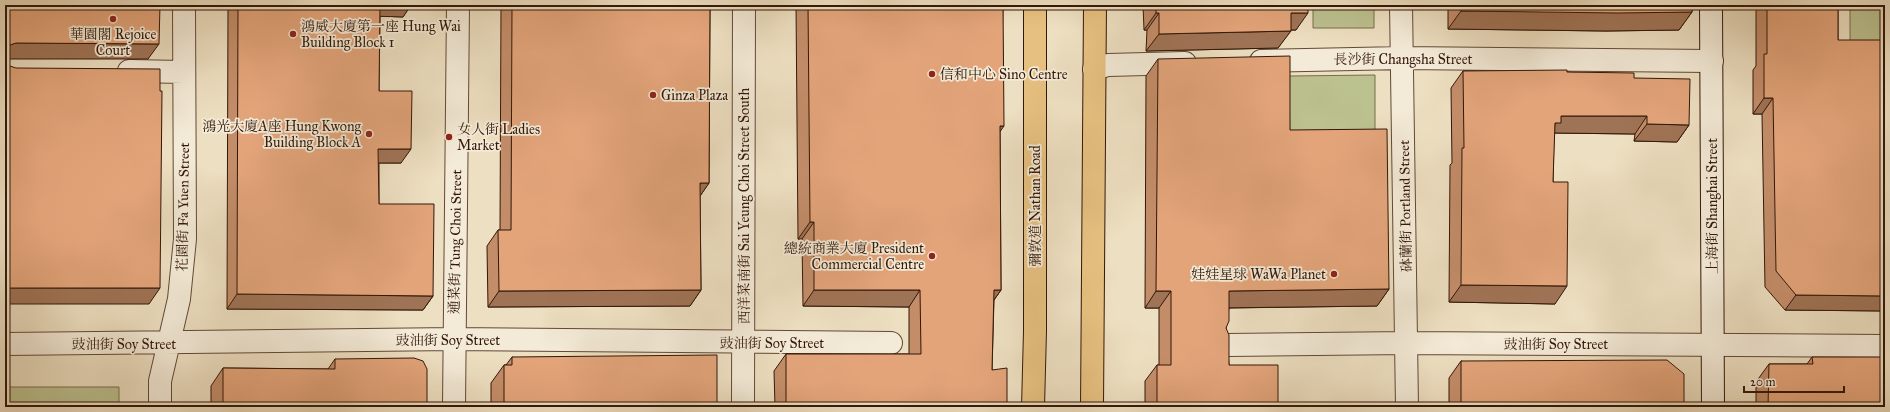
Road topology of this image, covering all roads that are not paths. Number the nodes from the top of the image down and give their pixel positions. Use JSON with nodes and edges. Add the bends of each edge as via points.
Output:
{"nodes":[{"id":1,"x":184,"y":5,"type":"edge"},
{"id":2,"x":458,"y":5,"type":"edge"},
{"id":3,"x":744,"y":5,"type":"edge"},
{"id":4,"x":1035,"y":5,"type":"edge"},
{"id":5,"x":1095,"y":5,"type":"edge"},
{"id":6,"x":1401,"y":5,"type":"edge"},
{"id":7,"x":1711,"y":5,"type":"edge"},
{"id":8,"x":1402,"y":58,"type":"junction"},
{"id":9,"x":1712,"y":61,"type":"junction"},
{"id":10,"x":1204,"y":62,"type":"edge"},
{"id":11,"x":1243,"y":62,"type":"edge"},
{"id":12,"x":1094,"y":69,"type":"junction"},
{"id":13,"x":108,"y":71,"type":"edge"},
{"id":14,"x":184,"y":72,"type":"junction"},
{"id":15,"x":454,"y":339,"type":"junction"},
{"id":16,"x":168,"y":343,"type":"junction"},
{"id":17,"x":744,"y":343,"type":"junction"},
{"id":18,"x":891,"y":343,"type":"dead end"},
{"id":19,"x":1407,"y":343,"type":"junction"},
{"id":20,"x":5,"y":344,"type":"edge"},
{"id":21,"x":1227,"y":345,"type":"edge"},
{"id":22,"x":1713,"y":346,"type":"junction"},
{"id":23,"x":1885,"y":346,"type":"edge"},
{"id":24,"x":160,"y":407,"type":"edge"},
{"id":25,"x":454,"y":407,"type":"edge"},
{"id":26,"x":743,"y":407,"type":"edge"},
{"id":27,"x":1033,"y":407,"type":"edge"},
{"id":28,"x":1092,"y":407,"type":"edge"},
{"id":29,"x":1407,"y":407,"type":"edge"},
{"id":30,"x":1713,"y":407,"type":"edge"}],
"edges":[{"from":1,"to":14,"type":"street","name":"花園街 Fa Yuen Street"},
{"from":2,"to":15,"type":"street","name":"通菜街 Tung Choi Street"},
{"from":3,"to":17,"type":"street","name":"西洋菜南街 Sai Yeung Choi Street South"},
{"from":4,"to":27,"type":"main road","name":"彌敦道 Nathan Road"},
{"from":5,"to":12,"type":"main road"},
{"from":6,"to":8,"type":"street","name":"砵蘭街 Portland Street"},
{"from":7,"to":9,"type":"street","name":"上海街 Shanghai Street"},
{"from":8,"to":9,"type":"street","name":"長沙街 Changsha Street"},
{"from":8,"to":11,"type":"street","name":"長沙街 Changsha Street"},
{"from":8,"to":19,"type":"street","name":"砵蘭街 Portland Street"},
{"from":9,"to":22,"type":"street","name":"上海街 Shanghai Street"},
{"from":10,"to":12,"type":"street","via":[[1108,65]]},
{"from":12,"to":28,"type":"main road"},
{"from":13,"to":14,"type":"street"},
{"from":14,"to":16,"type":"street","name":"花園街 Fa Yuen Street","via":[[185,239],[179,299]]},
{"from":15,"to":16,"type":"street","name":"豉油街 Soy Street"},
{"from":15,"to":17,"type":"street","name":"豉油街 Soy Street"},
{"from":15,"to":25,"type":"street","name":"通菜街 Tung Choi Street"},
{"from":16,"to":20,"type":"street","name":"豉油街 Soy Street"},
{"from":16,"to":24,"type":"street","name":"花園街 Fa Yuen Street","via":[[160,381]]},
{"from":17,"to":18,"type":"street","name":"豉油街 Soy Street"},
{"from":17,"to":26,"type":"street","name":"西洋菜南街 Sai Yeung Choi Street South"},
{"from":19,"to":21,"type":"street","name":"豉油街 Soy Street"},
{"from":19,"to":22,"type":"street","name":"豉油街 Soy Street"},
{"from":19,"to":29,"type":"street","name":"砵蘭街 Portland Street"},
{"from":22,"to":23,"type":"street","name":"豉油街 Soy Street"},
{"from":22,"to":30,"type":"street","name":"上海街 Shanghai Street"}]}
